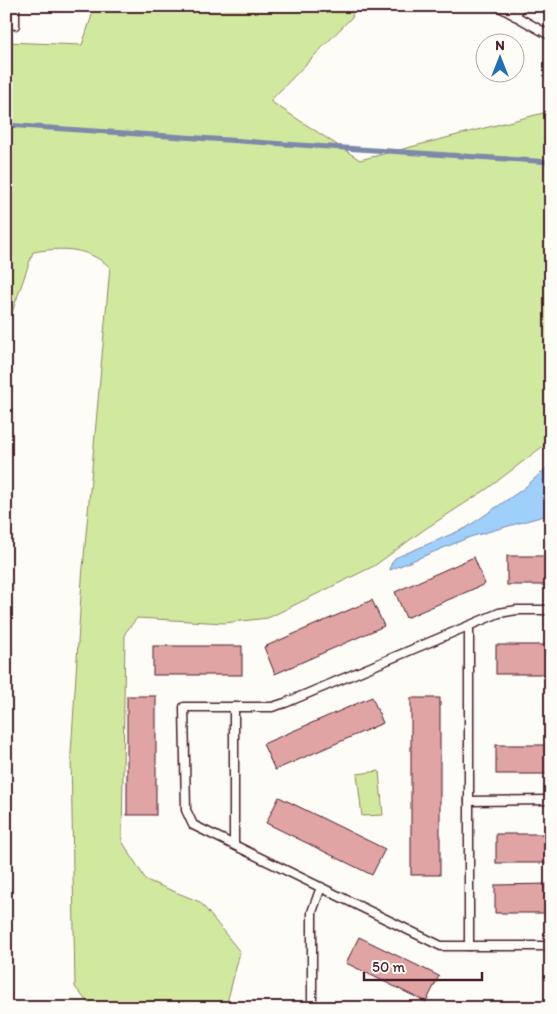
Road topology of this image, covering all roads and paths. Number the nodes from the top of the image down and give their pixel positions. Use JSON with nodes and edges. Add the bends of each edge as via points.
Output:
{"nodes":[{"id":1,"x":15,"y":6,"type":"edge"},
{"id":2,"x":498,"y":6,"type":"edge"},
{"id":3,"x":521,"y":6,"type":"edge"},
{"id":4,"x":515,"y":16,"type":"junction"},
{"id":5,"x":15,"y":25,"type":"dead end"},
{"id":6,"x":551,"y":36,"type":"edge"},
{"id":7,"x":551,"y":610,"type":"edge"},
{"id":8,"x":469,"y":626,"type":"junction"},
{"id":9,"x":234,"y":707,"type":"junction"},
{"id":10,"x":469,"y":800,"type":"junction"},
{"id":11,"x":551,"y":800,"type":"edge"},
{"id":12,"x":234,"y":844,"type":"junction"},
{"id":13,"x":321,"y":887,"type":"junction"},
{"id":14,"x":469,"y":946,"type":"junction"},
{"id":15,"x":551,"y":946,"type":"edge"},
{"id":16,"x":312,"y":1007,"type":"edge"}],
"edges":[{"from":1,"to":5,"type":"lane"},
{"from":2,"to":4,"type":"lane"},
{"from":3,"to":4,"type":"lane"},
{"from":4,"to":6,"type":"lane"},
{"from":7,"to":8,"type":"lane","via":[[499,613]]},
{"from":8,"to":9,"type":"lane","via":[[286,703],[272,707]]},
{"from":8,"to":10,"type":"lane"},
{"from":9,"to":12,"type":"lane"},
{"from":9,"to":12,"type":"lane","via":[[184,707],[188,819],[193,825]]},
{"from":10,"to":11,"type":"lane"},
{"from":10,"to":14,"type":"lane"},
{"from":12,"to":13,"type":"lane"},
{"from":13,"to":14,"type":"lane","via":[[441,946]]},
{"from":13,"to":16,"type":"lane","via":[[312,912]]},
{"from":14,"to":15,"type":"lane"}]}
